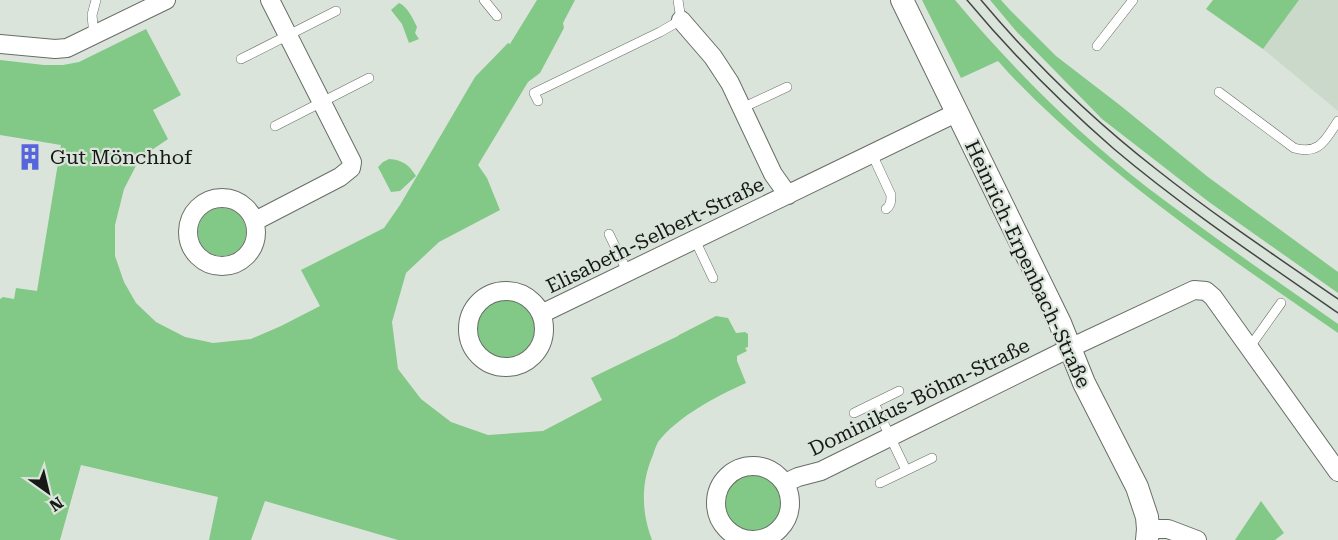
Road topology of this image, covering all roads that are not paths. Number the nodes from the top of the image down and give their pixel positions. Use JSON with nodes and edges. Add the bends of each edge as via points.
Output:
{"nodes":[{"id":1,"x":96,"y":0,"type":"edge"},
{"id":2,"x":166,"y":0,"type":"edge"},
{"id":3,"x":270,"y":0,"type":"edge"},
{"id":4,"x":484,"y":0,"type":"edge"},
{"id":5,"x":678,"y":0,"type":"edge"},
{"id":6,"x":902,"y":0,"type":"edge"},
{"id":7,"x":1133,"y":0,"type":"edge"},
{"id":8,"x":336,"y":11,"type":"dead end"},
{"id":9,"x":497,"y":16,"type":"dead end"},
{"id":10,"x":681,"y":20,"type":"junction"},
{"id":11,"x":288,"y":35,"type":"junction"},
{"id":12,"x":94,"y":36,"type":"junction"},
{"id":13,"x":0,"y":44,"type":"edge"},
{"id":14,"x":1097,"y":46,"type":"dead end"},
{"id":15,"x":241,"y":59,"type":"dead end"},
{"id":16,"x":369,"y":78,"type":"dead end"},
{"id":17,"x":787,"y":87,"type":"dead end"},
{"id":18,"x":1219,"y":92,"type":"dead end"},
{"id":19,"x":538,"y":100,"type":"dead end"},
{"id":20,"x":322,"y":102,"type":"junction"},
{"id":21,"x":742,"y":108,"type":"junction"},
{"id":22,"x":956,"y":113,"type":"junction"},
{"id":23,"x":1338,"y":121,"type":"edge"},
{"id":24,"x":275,"y":126,"type":"dead end"},
{"id":25,"x":872,"y":154,"type":"junction"},
{"id":26,"x":788,"y":195,"type":"junction"},
{"id":27,"x":886,"y":209,"type":"dead end"},
{"id":28,"x":255,"y":220,"type":"dead end"},
{"id":29,"x":609,"y":234,"type":"dead end"},
{"id":30,"x":695,"y":240,"type":"junction"},
{"id":31,"x":628,"y":273,"type":"junction"},
{"id":32,"x":713,"y":278,"type":"dead end"},
{"id":33,"x":1281,"y":303,"type":"dead end"},
{"id":34,"x":541,"y":314,"type":"junction"},
{"id":35,"x":1070,"y":348,"type":"junction"},
{"id":36,"x":1249,"y":348,"type":"junction"},
{"id":37,"x":899,"y":391,"type":"dead end"},
{"id":38,"x":874,"y":403,"type":"junction"},
{"id":39,"x":854,"y":413,"type":"dead end"},
{"id":40,"x":890,"y":437,"type":"junction"},
{"id":41,"x":932,"y":458,"type":"dead end"},
{"id":42,"x":906,"y":470,"type":"junction"},
{"id":43,"x":1338,"y":472,"type":"edge"},
{"id":44,"x":785,"y":483,"type":"junction"},
{"id":45,"x":880,"y":483,"type":"dead end"},
{"id":46,"x":1148,"y":534,"type":"edge"},
{"id":47,"x":1197,"y":540,"type":"edge"}],
"edges":[{"from":1,"to":12,"type":"lane","via":[[92,15]]},
{"from":2,"to":12,"type":"street"},
{"from":3,"to":11,"type":"street"},
{"from":4,"to":9,"type":"lane"},
{"from":5,"to":10,"type":"lane"},
{"from":6,"to":22,"type":"street","name":"Heinrich-Erpenbach-Straße"},
{"from":7,"to":14,"type":"lane"},
{"from":8,"to":11,"type":"lane"},
{"from":10,"to":19,"type":"lane","via":[[534,93]]},
{"from":10,"to":21,"type":"street","name":"Elisabeth-Selbert-Straße","via":[[713,57]]},
{"from":11,"to":15,"type":"lane"},
{"from":11,"to":20,"type":"street"},
{"from":12,"to":13,"type":"street","via":[[67,48]]},
{"from":16,"to":20,"type":"lane"},
{"from":17,"to":21,"type":"lane"},
{"from":18,"to":23,"type":"lane","via":[[1294,148],[1316,148]]},
{"from":20,"to":24,"type":"lane"},
{"from":20,"to":28,"type":"street","via":[[352,162],[351,168]]},
{"from":21,"to":26,"type":"street","name":"Elisabeth-Selbert-Straße","via":[[773,174]]},
{"from":22,"to":25,"type":"street","name":"Elisabeth-Selbert-Straße"},
{"from":22,"to":35,"type":"street","name":"Heinrich-Erpenbach-Straße"},
{"from":25,"to":26,"type":"street","name":"Elisabeth-Selbert-Straße"},
{"from":25,"to":27,"type":"lane","via":[[891,195]]},
{"from":26,"to":30,"type":"street","name":"Elisabeth-Selbert-Straße"},
{"from":29,"to":31,"type":"lane"},
{"from":30,"to":31,"type":"street","name":"Elisabeth-Selbert-Straße"},
{"from":30,"to":32,"type":"lane"},
{"from":31,"to":34,"type":"street","name":"Elisabeth-Selbert-Straße"},
{"from":33,"to":36,"type":"lane"},
{"from":34,"to":34,"type":"street","name":"Elisabeth-Selbert-Straße","via":[[542,342],[530,359],[521,364],[490,364],[474,351],[469,341],[472,311],[496,292],[516,292],[534,303]]},
{"from":35,"to":36,"type":"street","name":"Dominikus-Böhm-Straße","via":[[1194,290],[1206,291],[1213,297]]},
{"from":35,"to":40,"type":"street","name":"Dominikus-Böhm-Straße"},
{"from":35,"to":46,"type":"street","name":"Heinrich-Erpenbach-Straße","via":[[1137,488]]},
{"from":36,"to":43,"type":"street","name":"Dominikus-Böhm-Straße"},
{"from":37,"to":38,"type":"lane"},
{"from":38,"to":39,"type":"lane"},
{"from":38,"to":40,"type":"lane"},
{"from":40,"to":42,"type":"lane"},
{"from":40,"to":44,"type":"street","name":"Dominikus-Böhm-Straße","via":[[821,471]]},
{"from":41,"to":42,"type":"lane"},
{"from":42,"to":45,"type":"lane"},
{"from":44,"to":44,"type":"street","via":[[791,502],[789,512],[772,535],[763,539],[743,538],[734,535],[720,520],[718,493],[727,476],[735,471],[762,467]]},
{"from":46,"to":47,"type":"street","name":"Heinrich-Erpenbach-Straße","via":[[1168,529]]}]}
